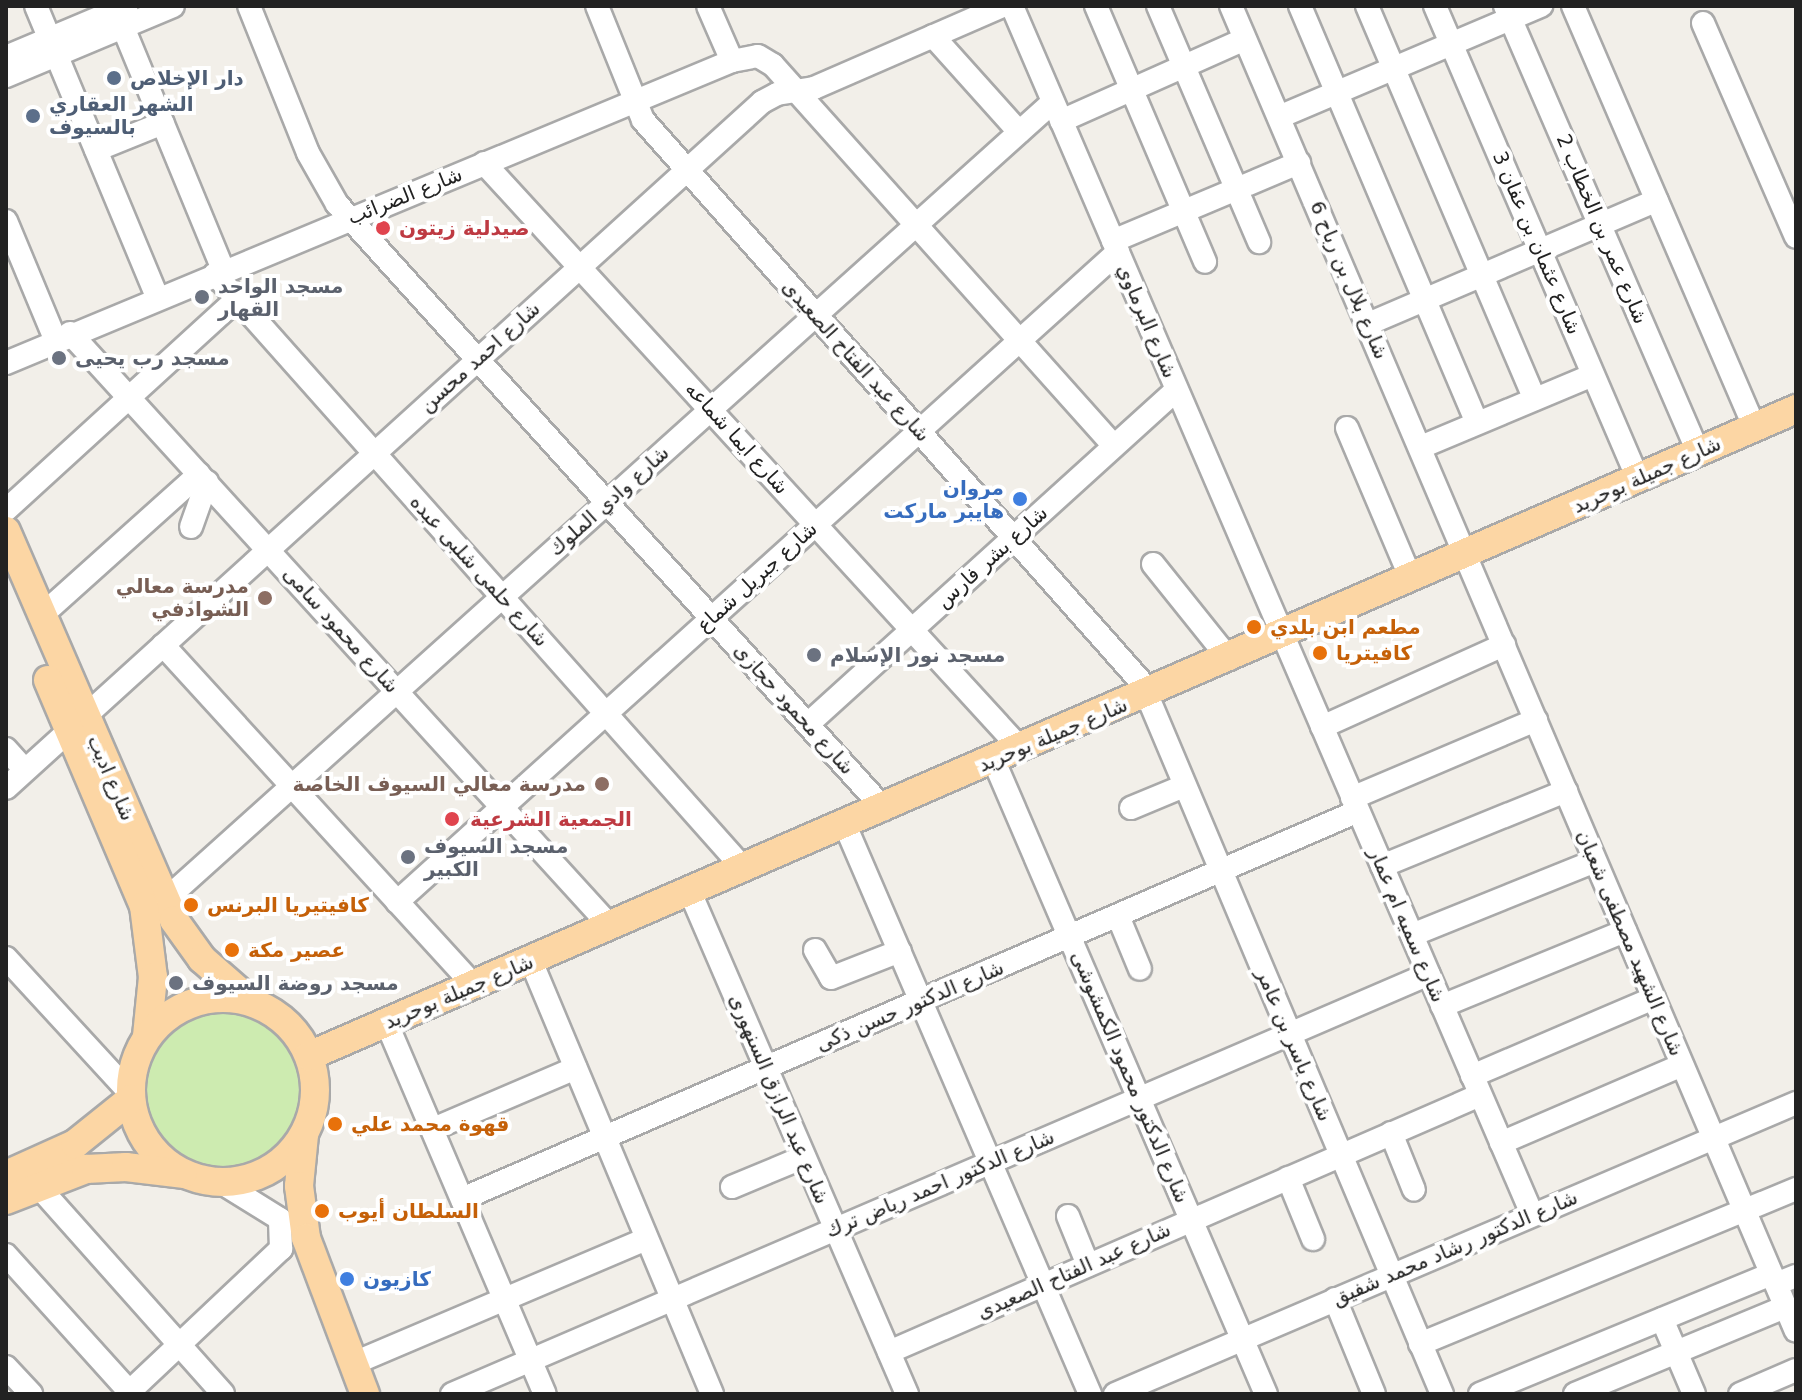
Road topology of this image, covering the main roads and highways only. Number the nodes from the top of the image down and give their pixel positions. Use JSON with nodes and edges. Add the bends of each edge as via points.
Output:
{"nodes":[{"id":1,"x":1796,"y":409,"type":"edge"},
{"id":2,"x":6,"y":531,"type":"edge"},
{"id":3,"x":6,"y":579,"type":"edge"},
{"id":4,"x":77,"y":723,"type":"junction"},
{"id":5,"x":250,"y":1001,"type":"junction"},
{"id":6,"x":147,"y":1036,"type":"junction"},
{"id":7,"x":309,"y":1056,"type":"junction"},
{"id":8,"x":130,"y":1096,"type":"junction"},
{"id":9,"x":304,"y":1135,"type":"junction"},
{"id":10,"x":183,"y":1174,"type":"junction"},
{"id":11,"x":7,"y":1179,"type":"edge"},
{"id":12,"x":365,"y":1394,"type":"edge"}],
"edges":[{"from":1,"to":7,"type":"main road","name":"شارع جميلة بوحريد"},
{"from":2,"to":4,"type":"main road","name":"شارع اديب","via":[[42,615]]},
{"from":3,"to":4,"type":"main road","name":"شارع اديب"},
{"from":4,"to":5,"type":"main road","name":"شارع اديب","via":[[164,901],[202,959]]},
{"from":4,"to":6,"type":"main road","name":"شارع اديب","via":[[146,916],[153,977]]},
{"from":5,"to":6,"type":"main road","via":[[221,997],[193,1002],[167,1015]]},
{"from":5,"to":7,"type":"main road","via":[[286,1022]]},
{"from":6,"to":8,"type":"main road","via":[[137,1054]]},
{"from":7,"to":9,"type":"main road","via":[[313,1109]]},
{"from":8,"to":10,"type":"main road","via":[[153,1151]]},
{"from":8,"to":11,"type":"main road","via":[[75,1144]]},
{"from":9,"to":10,"type":"main road","via":[[270,1170],[222,1183]]},
{"from":9,"to":12,"type":"main road","via":[[290,1216]]},
{"from":10,"to":11,"type":"main road","via":[[104,1167],[38,1186]]}]}
